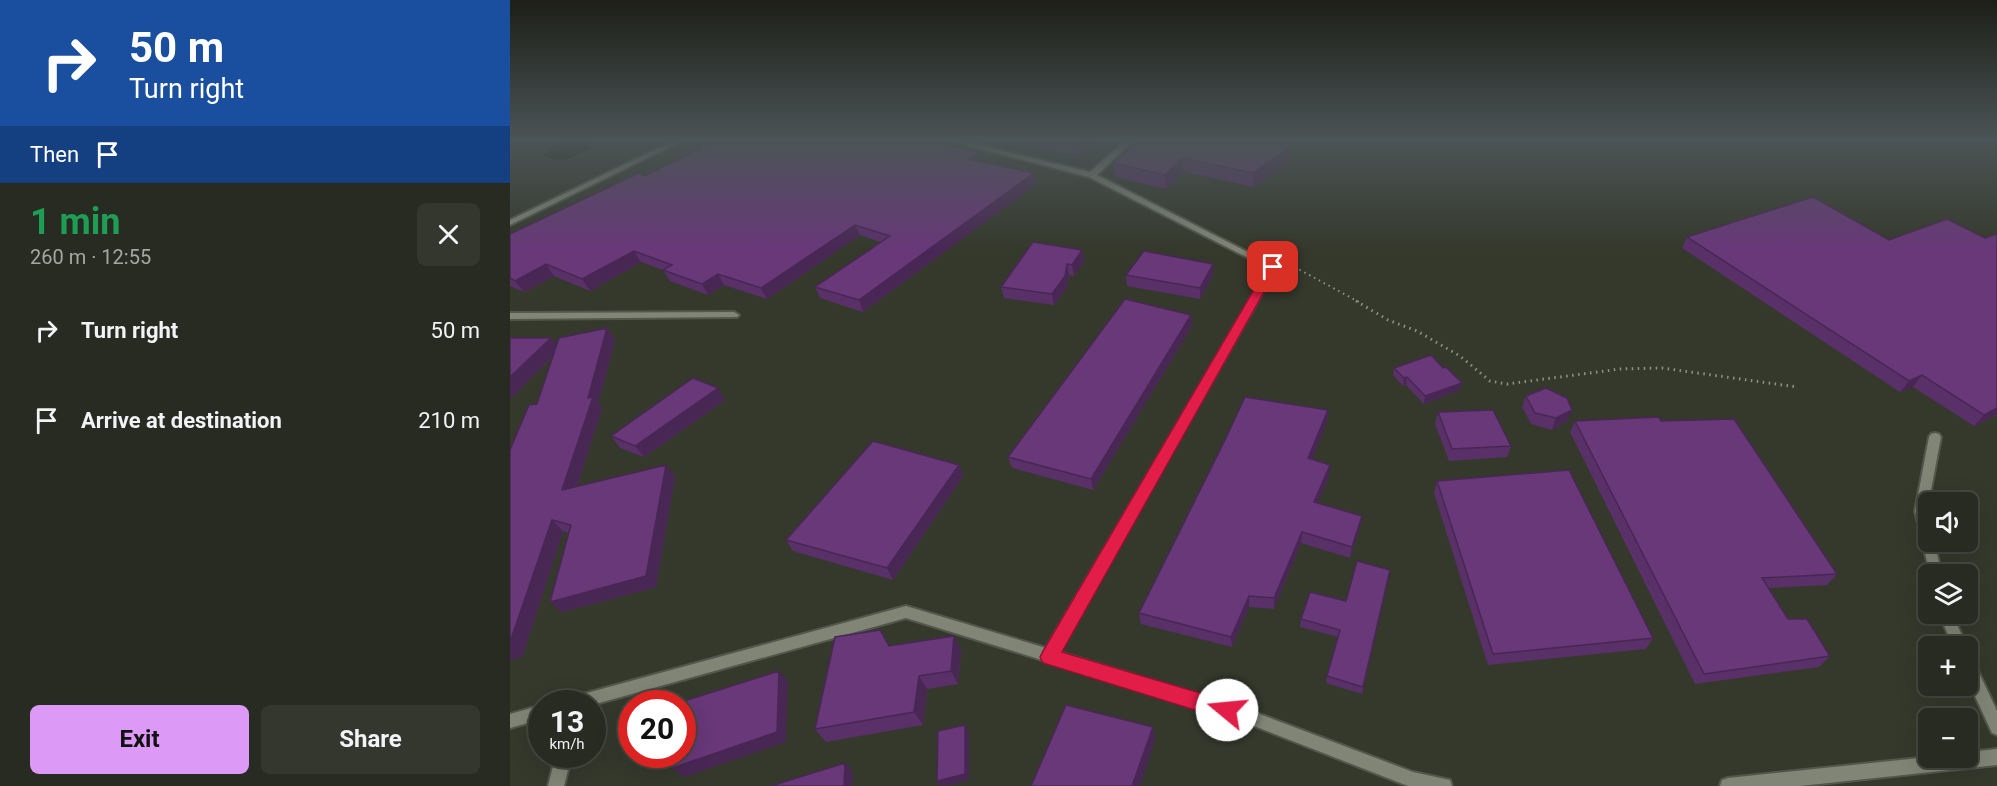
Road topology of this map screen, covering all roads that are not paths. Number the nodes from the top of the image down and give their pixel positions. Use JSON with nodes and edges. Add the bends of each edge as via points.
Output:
{"nodes":[{"id":1,"x":605,"y":177,"type":"edge"},
{"id":2,"x":1095,"y":177,"type":"edge"},
{"id":3,"x":510,"y":223,"type":"edge"},
{"id":4,"x":734,"y":315,"type":"dead end"},
{"id":5,"x":510,"y":316,"type":"edge"},
{"id":6,"x":1935,"y":437,"type":"dead end"},
{"id":7,"x":1934,"y":564,"type":"edge"},
{"id":8,"x":1049,"y":657,"type":"junction"},
{"id":9,"x":1978,"y":687,"type":"edge"},
{"id":10,"x":606,"y":694,"type":"edge"},
{"id":11,"x":528,"y":716,"type":"edge"},
{"id":12,"x":510,"y":721,"type":"edge"},
{"id":13,"x":1997,"y":728,"type":"edge"},
{"id":14,"x":1997,"y":756,"type":"edge"},
{"id":15,"x":560,"y":768,"type":"edge"},
{"id":16,"x":556,"y":786,"type":"edge"},
{"id":17,"x":1444,"y":786,"type":"edge"},
{"id":18,"x":1728,"y":786,"type":"edge"}],
"edges":[{"from":1,"to":3,"type":"lane"},
{"from":2,"to":8,"type":"lane","via":[[1273,267]]},
{"from":4,"to":5,"type":"lane"},
{"from":6,"to":7,"type":"lane","via":[[1921,511]]},
{"from":8,"to":10,"type":"lane","via":[[906,612]]},
{"from":8,"to":17,"type":"lane","via":[[1249,717],[1413,780]]},
{"from":9,"to":13,"type":"lane"},
{"from":11,"to":12,"type":"lane"},
{"from":14,"to":18,"type":"lane"},
{"from":15,"to":16,"type":"lane"}]}
